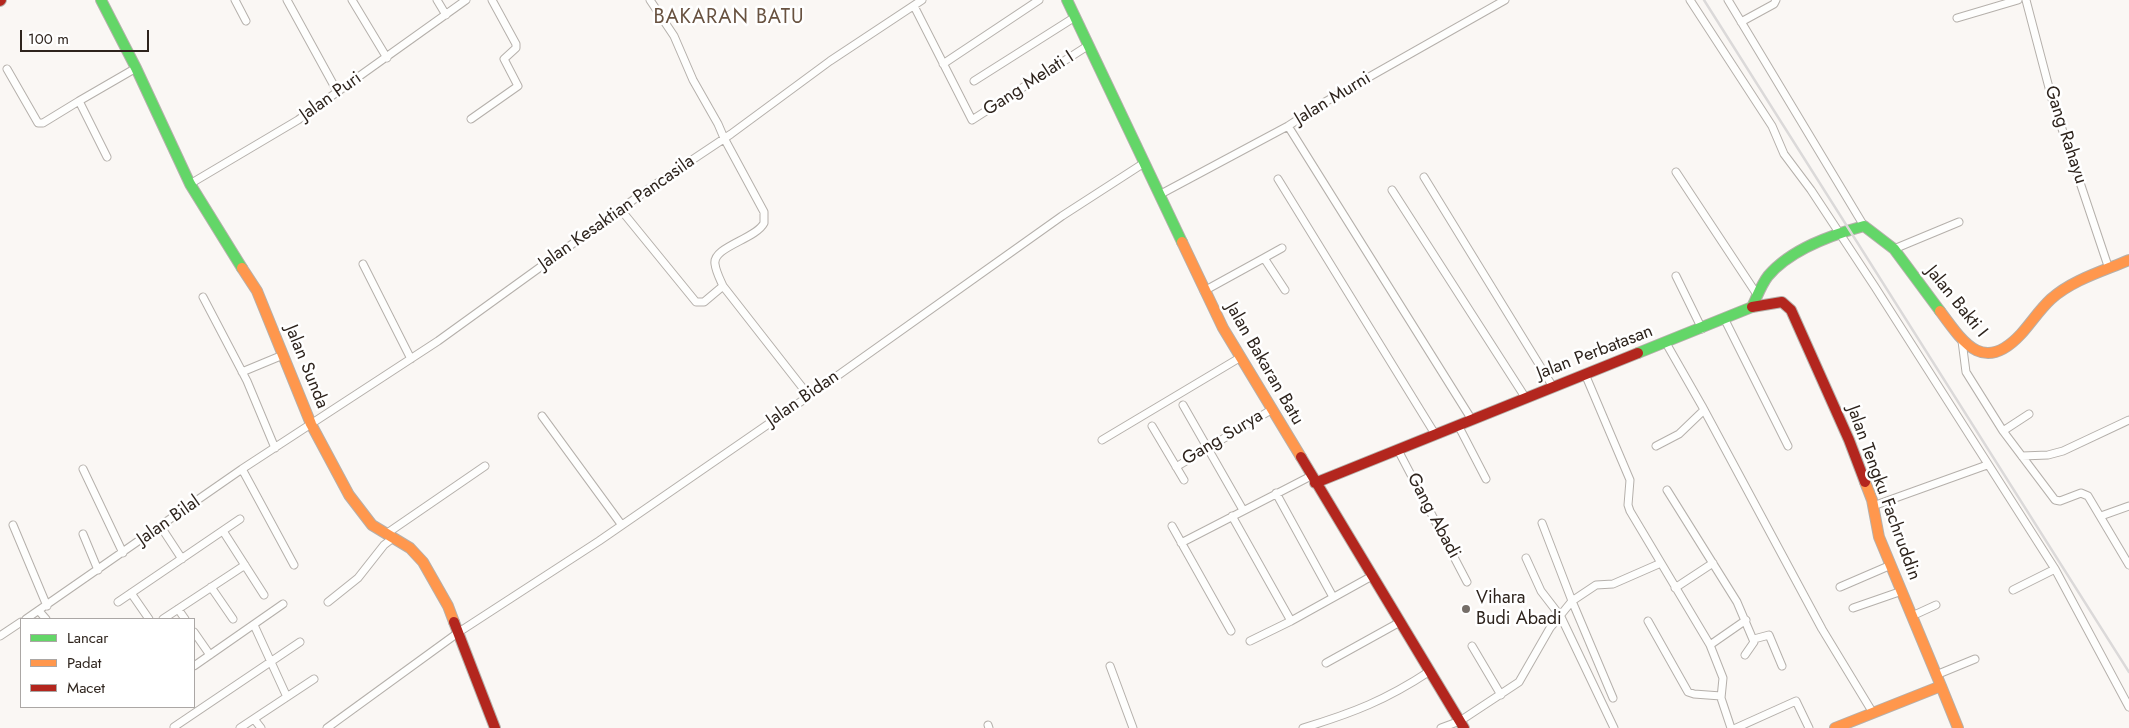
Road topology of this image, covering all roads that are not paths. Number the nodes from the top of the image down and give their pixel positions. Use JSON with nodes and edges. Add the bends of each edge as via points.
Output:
{"nodes":[{"id":1,"x":101,"y":0,"type":"edge"},
{"id":2,"x":236,"y":0,"type":"edge"},
{"id":3,"x":287,"y":0,"type":"edge"},
{"id":4,"x":352,"y":0,"type":"edge"},
{"id":5,"x":437,"y":0,"type":"edge"},
{"id":6,"x":464,"y":0,"type":"edge"},
{"id":7,"x":492,"y":0,"type":"edge"},
{"id":8,"x":650,"y":0,"type":"edge"},
{"id":9,"x":921,"y":0,"type":"edge"},
{"id":10,"x":1039,"y":0,"type":"edge"},
{"id":11,"x":1505,"y":0,"type":"edge"},
{"id":12,"x":1690,"y":0,"type":"edge"},
{"id":13,"x":1728,"y":0,"type":"edge"},
{"id":14,"x":1776,"y":0,"type":"edge"},
{"id":15,"x":2018,"y":0,"type":"edge"},
{"id":16,"x":2026,"y":0,"type":"edge"},
{"id":17,"x":1070,"y":1,"type":"edge"},
{"id":18,"x":914,"y":6,"type":"junction"},
{"id":19,"x":446,"y":15,"type":"junction"},
{"id":20,"x":1076,"y":17,"type":"junction"},
{"id":21,"x":1957,"y":18,"type":"dead end"},
{"id":22,"x":246,"y":21,"type":"dead end"},
{"id":23,"x":1741,"y":22,"type":"junction"},
{"id":24,"x":1089,"y":45,"type":"junction"},
{"id":25,"x":387,"y":58,"type":"junction"},
{"id":26,"x":943,"y":64,"type":"junction"},
{"id":27,"x":136,"y":68,"type":"junction"},
{"id":28,"x":8,"y":69,"type":"dead end"},
{"id":29,"x":974,"y":81,"type":"dead end"},
{"id":30,"x":338,"y":92,"type":"junction"},
{"id":31,"x":79,"y":100,"type":"junction"},
{"id":32,"x":471,"y":119,"type":"dead end"},
{"id":33,"x":1288,"y":126,"type":"junction"},
{"id":34,"x":724,"y":138,"type":"junction"},
{"id":35,"x":107,"y":157,"type":"dead end"},
{"id":36,"x":1144,"y":163,"type":"junction"},
{"id":37,"x":1676,"y":172,"type":"dead end"},
{"id":38,"x":1424,"y":177,"type":"dead end"},
{"id":39,"x":1278,"y":179,"type":"dead end"},
{"id":40,"x":190,"y":184,"type":"junction"},
{"id":41,"x":1392,"y":190,"type":"dead end"},
{"id":42,"x":1159,"y":195,"type":"junction"},
{"id":43,"x":621,"y":210,"type":"junction"},
{"id":44,"x":1960,"y":222,"type":"dead end"},
{"id":45,"x":1864,"y":226,"type":"junction"},
{"id":46,"x":1840,"y":234,"type":"junction"},
{"id":47,"x":1282,"y":248,"type":"dead end"},
{"id":48,"x":1894,"y":249,"type":"junction"},
{"id":49,"x":1264,"y":258,"type":"junction"},
{"id":50,"x":2129,"y":260,"type":"edge"},
{"id":51,"x":363,"y":264,"type":"dead end"},
{"id":52,"x":2109,"y":269,"type":"junction"},
{"id":53,"x":1676,"y":276,"type":"dead end"},
{"id":54,"x":724,"y":286,"type":"junction"},
{"id":55,"x":1285,"y":290,"type":"dead end"},
{"id":56,"x":1204,"y":291,"type":"junction"},
{"id":57,"x":203,"y":296,"type":"dead end"},
{"id":58,"x":1758,"y":296,"type":"junction"},
{"id":59,"x":1752,"y":307,"type":"junction"},
{"id":60,"x":1725,"y":320,"type":"junction"},
{"id":61,"x":1702,"y":329,"type":"junction"},
{"id":62,"x":1962,"y":341,"type":"junction"},
{"id":63,"x":1666,"y":343,"type":"junction"},
{"id":64,"x":283,"y":355,"type":"junction"},
{"id":65,"x":1241,"y":357,"type":"junction"},
{"id":66,"x":411,"y":359,"type":"junction"},
{"id":67,"x":242,"y":372,"type":"junction"},
{"id":68,"x":1586,"y":374,"type":"junction"},
{"id":69,"x":1553,"y":387,"type":"junction"},
{"id":70,"x":809,"y":396,"type":"junction"},
{"id":71,"x":1525,"y":397,"type":"junction"},
{"id":72,"x":1183,"y":405,"type":"dead end"},
{"id":73,"x":1271,"y":410,"type":"junction"},
{"id":74,"x":1704,"y":410,"type":"junction"},
{"id":75,"x":2029,"y":414,"type":"dead end"},
{"id":76,"x":542,"y":416,"type":"dead end"},
{"id":77,"x":1472,"y":420,"type":"junction"},
{"id":78,"x":2129,"y":420,"type":"edge"},
{"id":79,"x":311,"y":424,"type":"junction"},
{"id":80,"x":1458,"y":425,"type":"junction"},
{"id":81,"x":1152,"y":426,"type":"dead end"},
{"id":82,"x":2003,"y":431,"type":"junction"},
{"id":83,"x":1435,"y":434,"type":"junction"},
{"id":84,"x":1102,"y":440,"type":"dead end"},
{"id":85,"x":1656,"y":446,"type":"dead end"},
{"id":86,"x":1788,"y":446,"type":"dead end"},
{"id":87,"x":275,"y":448,"type":"junction"},
{"id":88,"x":1207,"y":448,"type":"junction"},
{"id":89,"x":1398,"y":450,"type":"junction"},
{"id":90,"x":2024,"y":459,"type":"junction"},
{"id":91,"x":1987,"y":465,"type":"junction"},
{"id":92,"x":485,"y":466,"type":"dead end"},
{"id":93,"x":1176,"y":467,"type":"junction"},
{"id":94,"x":83,"y":469,"type":"dead end"},
{"id":95,"x":242,"y":469,"type":"junction"},
{"id":96,"x":1486,"y":479,"type":"dead end"},
{"id":97,"x":1184,"y":480,"type":"dead end"},
{"id":98,"x":1313,"y":480,"type":"junction"},
{"id":99,"x":1667,"y":490,"type":"dead end"},
{"id":100,"x":1276,"y":493,"type":"junction"},
{"id":101,"x":1873,"y":506,"type":"junction"},
{"id":102,"x":2129,"y":506,"type":"edge"},
{"id":103,"x":1243,"y":510,"type":"junction"},
{"id":104,"x":1232,"y":516,"type":"junction"},
{"id":105,"x":2101,"y":516,"type":"junction"},
{"id":106,"x":240,"y":519,"type":"dead end"},
{"id":107,"x":1542,"y":523,"type":"dead end"},
{"id":108,"x":621,"y":524,"type":"junction"},
{"id":109,"x":13,"y":525,"type":"dead end"},
{"id":110,"x":1172,"y":526,"type":"dead end"},
{"id":111,"x":160,"y":527,"type":"junction"},
{"id":112,"x":223,"y":531,"type":"junction"},
{"id":113,"x":82,"y":534,"type":"dead end"},
{"id":114,"x":390,"y":536,"type":"junction"},
{"id":115,"x":1181,"y":543,"type":"junction"},
{"id":116,"x":124,"y":553,"type":"junction"},
{"id":117,"x":1526,"y":558,"type":"dead end"},
{"id":118,"x":182,"y":559,"type":"junction"},
{"id":119,"x":1713,"y":563,"type":"junction"},
{"id":120,"x":1661,"y":564,"type":"junction"},
{"id":121,"x":244,"y":565,"type":"junction"},
{"id":122,"x":294,"y":565,"type":"dead end"},
{"id":123,"x":1891,"y":565,"type":"junction"},
{"id":124,"x":2129,"y":565,"type":"edge"},
{"id":125,"x":2055,"y":569,"type":"junction"},
{"id":126,"x":98,"y":570,"type":"junction"},
{"id":127,"x":1372,"y":576,"type":"junction"},
{"id":128,"x":1467,"y":582,"type":"dead end"},
{"id":129,"x":211,"y":587,"type":"junction"},
{"id":130,"x":1840,"y":587,"type":"dead end"},
{"id":131,"x":1676,"y":588,"type":"junction"},
{"id":132,"x":2012,"y":590,"type":"dead end"},
{"id":133,"x":1902,"y":591,"type":"junction"},
{"id":134,"x":131,"y":593,"type":"junction"},
{"id":135,"x":264,"y":595,"type":"dead end"},
{"id":136,"x":1334,"y":597,"type":"junction"},
{"id":137,"x":1572,"y":601,"type":"junction"},
{"id":138,"x":118,"y":602,"type":"dead end"},
{"id":139,"x":328,"y":602,"type":"dead end"},
{"id":140,"x":283,"y":604,"type":"dead end"},
{"id":141,"x":1936,"y":604,"type":"dead end"},
{"id":142,"x":47,"y":606,"type":"junction"},
{"id":143,"x":1853,"y":608,"type":"dead end"},
{"id":144,"x":178,"y":609,"type":"junction"},
{"id":145,"x":39,"y":611,"type":"junction"},
{"id":146,"x":1912,"y":616,"type":"junction"},
{"id":147,"x":1561,"y":617,"type":"junction"},
{"id":148,"x":28,"y":618,"type":"edge"},
{"id":149,"x":45,"y":618,"type":"edge"},
{"id":150,"x":148,"y":618,"type":"edge"},
{"id":151,"x":164,"y":618,"type":"edge"},
{"id":152,"x":184,"y":618,"type":"edge"},
{"id":153,"x":233,"y":619,"type":"dead end"},
{"id":154,"x":1746,"y":620,"type":"junction"},
{"id":155,"x":1291,"y":621,"type":"junction"},
{"id":156,"x":1648,"y":621,"type":"dead end"},
{"id":157,"x":1400,"y":622,"type":"junction"},
{"id":158,"x":20,"y":623,"type":"edge"},
{"id":159,"x":254,"y":625,"type":"junction"},
{"id":160,"x":1231,"y":631,"type":"dead end"},
{"id":161,"x":459,"y":632,"type":"junction"},
{"id":162,"x":195,"y":633,"type":"edge"},
{"id":163,"x":0,"y":636,"type":"edge"},
{"id":164,"x":1754,"y":639,"type":"junction"},
{"id":165,"x":1250,"y":641,"type":"dead end"},
{"id":166,"x":300,"y":642,"type":"dead end"},
{"id":167,"x":1710,"y":645,"type":"junction"},
{"id":168,"x":1472,"y":646,"type":"dead end"},
{"id":169,"x":210,"y":655,"type":"junction"},
{"id":170,"x":1746,"y":655,"type":"dead end"},
{"id":171,"x":1975,"y":659,"type":"dead end"},
{"id":172,"x":271,"y":662,"type":"junction"},
{"id":173,"x":1326,"y":664,"type":"dead end"},
{"id":174,"x":195,"y":665,"type":"edge"},
{"id":175,"x":1110,"y":666,"type":"dead end"},
{"id":176,"x":1782,"y":666,"type":"dead end"},
{"id":177,"x":1430,"y":671,"type":"junction"},
{"id":178,"x":1936,"y":675,"type":"junction"},
{"id":179,"x":314,"y":679,"type":"dead end"},
{"id":180,"x":1941,"y":686,"type":"junction"},
{"id":181,"x":1501,"y":695,"type":"junction"},
{"id":182,"x":1721,"y":696,"type":"junction"},
{"id":183,"x":287,"y":697,"type":"junction"},
{"id":184,"x":1613,"y":698,"type":"dead end"},
{"id":185,"x":2129,"y":707,"type":"edge"},
{"id":186,"x":1873,"y":713,"type":"junction"},
{"id":187,"x":254,"y":719,"type":"junction"},
{"id":188,"x":1462,"y":724,"type":"edge"},
{"id":189,"x":174,"y":727,"type":"edge"},
{"id":190,"x":240,"y":728,"type":"edge"},
{"id":191,"x":261,"y":728,"type":"edge"},
{"id":192,"x":327,"y":728,"type":"edge"},
{"id":193,"x":495,"y":728,"type":"edge"},
{"id":194,"x":1133,"y":728,"type":"edge"},
{"id":195,"x":1303,"y":728,"type":"edge"},
{"id":196,"x":1442,"y":728,"type":"edge"},
{"id":197,"x":1614,"y":728,"type":"edge"},
{"id":198,"x":1731,"y":728,"type":"edge"},
{"id":199,"x":1736,"y":728,"type":"edge"},
{"id":200,"x":1809,"y":728,"type":"edge"},
{"id":201,"x":1835,"y":728,"type":"edge"},
{"id":202,"x":1958,"y":728,"type":"edge"}],
"edges":[{"from":1,"to":27,"type":"main road","name":"Jalan Sunda"},
{"from":2,"to":22,"type":"street"},
{"from":3,"to":30,"type":"street"},
{"from":4,"to":25,"type":"street"},
{"from":5,"to":19,"type":"street"},
{"from":6,"to":19,"type":"street","name":"Jalan Puri"},
{"from":7,"to":32,"type":"street","via":[[516,44],[504,59],[518,86]]},
{"from":8,"to":34,"type":"street","via":[[674,36],[692,80]]},
{"from":9,"to":18,"type":"street","name":"Jalan Kesaktian Pancasila"},
{"from":10,"to":26,"type":"street"},
{"from":11,"to":33,"type":"street","name":"Jalan Murni"},
{"from":12,"to":46,"type":"street","via":[[1772,126],[1784,154]]},
{"from":13,"to":23,"type":"street"},
{"from":14,"to":23,"type":"street"},
{"from":15,"to":21,"type":"street"},
{"from":16,"to":52,"type":"street","name":"Gang Rahayu","via":[[2052,99]]},
{"from":17,"to":20,"type":"main road","name":"Jalan Bakaran Batu"},
{"from":18,"to":26,"type":"street"},
{"from":18,"to":34,"type":"street","name":"Jalan Kesaktian Pancasila","via":[[830,61]]},
{"from":19,"to":25,"type":"street","name":"Jalan Puri"},
{"from":20,"to":24,"type":"main road","name":"Jalan Bakaran Batu"},
{"from":20,"to":29,"type":"street"},
{"from":23,"to":45,"type":"street"},
{"from":24,"to":26,"type":"street","name":"Gang Melati I","via":[[973,120]]},
{"from":24,"to":36,"type":"main road","name":"Jalan Bakaran Batu"},
{"from":25,"to":30,"type":"street","name":"Jalan Puri"},
{"from":27,"to":31,"type":"street"},
{"from":27,"to":40,"type":"main road","name":"Jalan Sunda"},
{"from":28,"to":31,"type":"street","via":[[38,124]]},
{"from":30,"to":40,"type":"street","name":"Jalan Puri","via":[[301,118]]},
{"from":31,"to":35,"type":"street"},
{"from":33,"to":42,"type":"street","name":"Jalan Murni"},
{"from":33,"to":77,"type":"street"},
{"from":34,"to":43,"type":"street","name":"Jalan Kesaktian Pancasila"},
{"from":34,"to":54,"type":"street","via":[[765,218],[755,234],[715,257],[714,263]]},
{"from":36,"to":42,"type":"main road","name":"Jalan Bakaran Batu"},
{"from":36,"to":70,"type":"street","name":"Jalan Bidan","via":[[1062,216]]},
{"from":37,"to":58,"type":"street"},
{"from":38,"to":69,"type":"street"},
{"from":39,"to":83,"type":"street"},
{"from":40,"to":64,"type":"main road","name":"Jalan Sunda","via":[[257,290]]},
{"from":41,"to":71,"type":"street"},
{"from":42,"to":56,"type":"main road","name":"Jalan Bakaran Batu"},
{"from":43,"to":54,"type":"street","via":[[696,302],[706,301]]},
{"from":43,"to":66,"type":"street","name":"Jalan Kesaktian Pancasila"},
{"from":44,"to":48,"type":"street"},
{"from":45,"to":46,"type":"main road"},
{"from":45,"to":48,"type":"main road","name":"Jalan Bakti I"},
{"from":46,"to":58,"type":"main road","via":[[1821,241],[1774,270]]},
{"from":46,"to":91,"type":"street"},
{"from":47,"to":49,"type":"street"},
{"from":48,"to":62,"type":"main road","name":"Jalan Bakti I"},
{"from":49,"to":55,"type":"street"},
{"from":49,"to":56,"type":"street"},
{"from":50,"to":52,"type":"main road","name":"Jalan Bakti I"},
{"from":51,"to":66,"type":"street"},
{"from":52,"to":62,"type":"main road","name":"Jalan Bakti I","via":[[2050,300],[2013,344],[1998,352],[1981,354],[1972,351]]},
{"from":53,"to":61,"type":"street"},
{"from":54,"to":70,"type":"street"},
{"from":56,"to":65,"type":"main road","name":"Jalan Bakaran Batu"},
{"from":57,"to":67,"type":"street"},
{"from":58,"to":59,"type":"main road"},
{"from":59,"to":60,"type":"main road","name":"Jalan Perbatasan"},
{"from":59,"to":101,"type":"main road","name":"Jalan Tengku Fachruddin","via":[[1782,302],[1791,310],[1849,440]]},
{"from":60,"to":61,"type":"main road","name":"Jalan Perbatasan"},
{"from":60,"to":86,"type":"street"},
{"from":61,"to":63,"type":"main road","name":"Jalan Perbatasan"},
{"from":62,"to":82,"type":"street","via":[[1966,372]]},
{"from":63,"to":68,"type":"main road","name":"Jalan Perbatasan"},
{"from":63,"to":74,"type":"street"},
{"from":64,"to":67,"type":"street"},
{"from":64,"to":79,"type":"main road","name":"Jalan Sunda"},
{"from":65,"to":73,"type":"main road","name":"Jalan Bakaran Batu"},
{"from":65,"to":84,"type":"street"},
{"from":66,"to":79,"type":"street","name":"Jalan Kesaktian Pancasila"},
{"from":67,"to":87,"type":"street"},
{"from":68,"to":69,"type":"main road","name":"Jalan Perbatasan"},
{"from":68,"to":120,"type":"street","via":[[1630,480],[1628,505]]},
{"from":69,"to":71,"type":"main road","name":"Jalan Perbatasan"},
{"from":70,"to":108,"type":"street","name":"Jalan Bidan"},
{"from":71,"to":77,"type":"main road","name":"Jalan Perbatasan"},
{"from":72,"to":88,"type":"street"},
{"from":73,"to":88,"type":"street","name":"Gang Surya"},
{"from":73,"to":98,"type":"main road","name":"Jalan Bakaran Batu"},
{"from":74,"to":85,"type":"street","via":[[1679,434]]},
{"from":74,"to":186,"type":"street","via":[[1822,629]]},
{"from":75,"to":82,"type":"street"},
{"from":76,"to":108,"type":"street"},
{"from":77,"to":80,"type":"main road","name":"Jalan Perbatasan"},
{"from":78,"to":90,"type":"street","via":[[2063,451]]},
{"from":79,"to":87,"type":"street","name":"Jalan Bilal"},
{"from":79,"to":114,"type":"main road","name":"Jalan Sunda","via":[[357,506],[372,525]]},
{"from":80,"to":83,"type":"main road","name":"Jalan Perbatasan"},
{"from":80,"to":96,"type":"street"},
{"from":81,"to":93,"type":"street"},
{"from":82,"to":90,"type":"street"},
{"from":83,"to":89,"type":"main road","name":"Jalan Perbatasan"},
{"from":87,"to":95,"type":"street","name":"Jalan Bilal"},
{"from":88,"to":93,"type":"street","name":"Gang Surya"},
{"from":88,"to":103,"type":"street"},
{"from":89,"to":98,"type":"main road","name":"Jalan Perbatasan"},
{"from":89,"to":128,"type":"street","name":"Gang Abadi"},
{"from":90,"to":105,"type":"street","via":[[2055,500],[2081,493],[2088,496]]},
{"from":91,"to":101,"type":"street"},
{"from":91,"to":125,"type":"street"},
{"from":92,"to":114,"type":"street"},
{"from":93,"to":97,"type":"street"},
{"from":94,"to":116,"type":"street"},
{"from":95,"to":111,"type":"street","name":"Jalan Bilal"},
{"from":95,"to":122,"type":"street"},
{"from":98,"to":100,"type":"street"},
{"from":98,"to":127,"type":"main road","name":"Jalan Bakaran Batu"},
{"from":99,"to":119,"type":"street"},
{"from":100,"to":103,"type":"street"},
{"from":100,"to":136,"type":"street"},
{"from":101,"to":123,"type":"main road","name":"Jalan Tengku Fachruddin","via":[[1879,537]]},
{"from":102,"to":105,"type":"street"},
{"from":103,"to":104,"type":"street"},
{"from":104,"to":115,"type":"street"},
{"from":104,"to":155,"type":"street"},
{"from":105,"to":124,"type":"street"},
{"from":106,"to":112,"type":"street"},
{"from":107,"to":137,"type":"street"},
{"from":108,"to":161,"type":"street","name":"Jalan Bidan"},
{"from":109,"to":142,"type":"street"},
{"from":110,"to":115,"type":"street"},
{"from":111,"to":116,"type":"street","name":"Jalan Bilal"},
{"from":111,"to":118,"type":"street"},
{"from":112,"to":118,"type":"street"},
{"from":112,"to":121,"type":"street"},
{"from":113,"to":126,"type":"street"},
{"from":114,"to":139,"type":"street","via":[[358,578]]},
{"from":114,"to":161,"type":"main road","name":"Jalan Sunda","via":[[420,558],[445,599]]},
{"from":115,"to":160,"type":"street"},
{"from":116,"to":126,"type":"street","name":"Jalan Bilal"},
{"from":117,"to":147,"type":"street","via":[[1541,591]]},
{"from":118,"to":134,"type":"street"},
{"from":119,"to":131,"type":"street"},
{"from":119,"to":154,"type":"street"},
{"from":120,"to":131,"type":"street"},
{"from":120,"to":137,"type":"street","via":[[1613,584],[1596,584]]},
{"from":121,"to":129,"type":"street"},
{"from":121,"to":135,"type":"street"},
{"from":123,"to":130,"type":"street"},
{"from":123,"to":133,"type":"main road","name":"Jalan Tengku Fachruddin"},
{"from":125,"to":132,"type":"street"},
{"from":125,"to":185,"type":"street"},
{"from":126,"to":142,"type":"street","name":"Jalan Bilal"},
{"from":127,"to":136,"type":"street"},
{"from":127,"to":157,"type":"main road","name":"Jalan Bakaran Batu"},
{"from":129,"to":144,"type":"street"},
{"from":129,"to":153,"type":"street"},
{"from":131,"to":167,"type":"street"},
{"from":133,"to":143,"type":"street"},
{"from":133,"to":146,"type":"main road","name":"Jalan Tengku Fachruddin"},
{"from":134,"to":138,"type":"street"},
{"from":134,"to":150,"type":"street"},
{"from":136,"to":155,"type":"street"},
{"from":137,"to":147,"type":"street"},
{"from":137,"to":184,"type":"street"},
{"from":140,"to":159,"type":"street"},
{"from":141,"to":146,"type":"street"},
{"from":142,"to":145,"type":"street","name":"Jalan Bilal"},
{"from":144,"to":151,"type":"street"},
{"from":144,"to":152,"type":"street"},
{"from":145,"to":148,"type":"street","name":"Jalan Bilal"},
{"from":145,"to":149,"type":"street"},
{"from":146,"to":178,"type":"main road","name":"Jalan Tengku Fachruddin"},
{"from":147,"to":181,"type":"street","via":[[1550,628],[1519,682]]},
{"from":147,"to":197,"type":"street"},
{"from":154,"to":164,"type":"street"},
{"from":154,"to":167,"type":"street"},
{"from":155,"to":165,"type":"street"},
{"from":156,"to":182,"type":"street","via":[[1688,692]]},
{"from":157,"to":173,"type":"street"},
{"from":157,"to":177,"type":"main road","name":"Jalan Bakaran Batu"},
{"from":158,"to":163,"type":"street"},
{"from":159,"to":169,"type":"street"},
{"from":159,"to":172,"type":"street"},
{"from":161,"to":192,"type":"street","name":"Jalan Bidan"},
{"from":161,"to":193,"type":"main road","name":"Jalan Sunda"},
{"from":162,"to":169,"type":"street"},
{"from":164,"to":170,"type":"street"},
{"from":164,"to":176,"type":"street","via":[[1769,636]]},
{"from":166,"to":172,"type":"street"},
{"from":167,"to":182,"type":"street","via":[[1723,678]]},
{"from":168,"to":181,"type":"street"},
{"from":169,"to":174,"type":"street"},
{"from":171,"to":178,"type":"street"},
{"from":172,"to":183,"type":"street"},
{"from":172,"to":189,"type":"street"},
{"from":175,"to":194,"type":"street"},
{"from":177,"to":188,"type":"main road","name":"Jalan Bakaran Batu"},
{"from":177,"to":195,"type":"street","via":[[1372,704]]},
{"from":178,"to":180,"type":"main road","name":"Jalan Tengku Fachruddin"},
{"from":179,"to":183,"type":"street"},
{"from":180,"to":186,"type":"main road"},
{"from":180,"to":202,"type":"main road","name":"Jalan Tengku Fachruddin"},
{"from":181,"to":188,"type":"street"},
{"from":182,"to":198,"type":"street"},
{"from":183,"to":187,"type":"street"},
{"from":186,"to":201,"type":"main road"},
{"from":187,"to":190,"type":"street"},
{"from":187,"to":191,"type":"street"},
{"from":188,"to":196,"type":"street"},
{"from":199,"to":200,"type":"street","via":[[1796,701]]}]}
